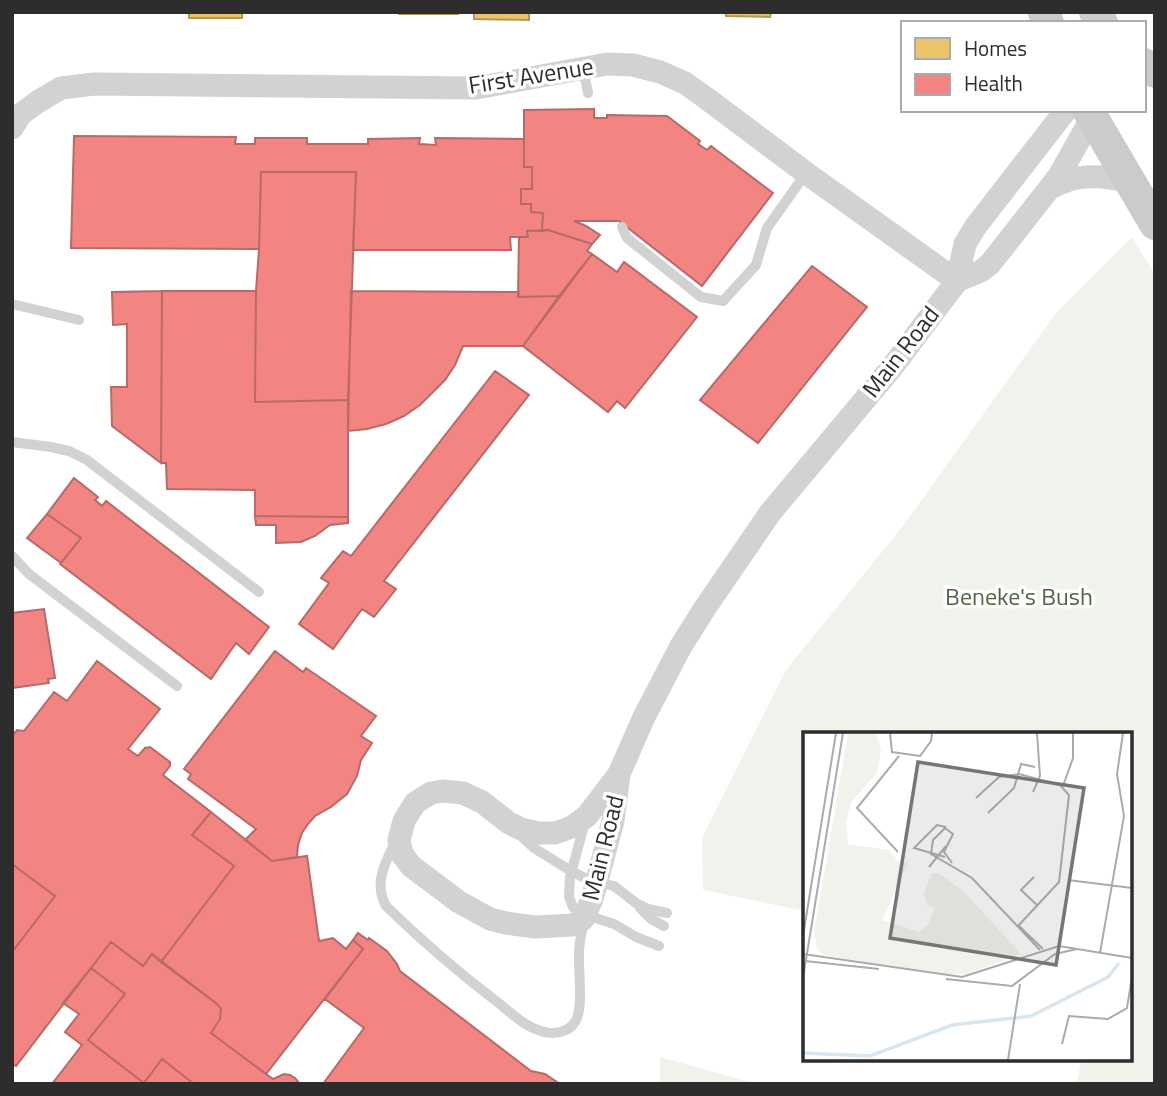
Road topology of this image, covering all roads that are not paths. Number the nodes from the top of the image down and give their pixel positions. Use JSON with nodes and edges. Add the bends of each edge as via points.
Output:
{"nodes":[{"id":1,"x":583,"y":68,"type":"junction"},
{"id":2,"x":588,"y":93,"type":"dead end"},
{"id":3,"x":1085,"y":112,"type":"edge"},
{"id":4,"x":12,"y":128,"type":"edge"},
{"id":5,"x":806,"y":173,"type":"junction"},
{"id":6,"x":1130,"y":182,"type":"junction"},
{"id":7,"x":1051,"y":188,"type":"junction"},
{"id":8,"x":1155,"y":224,"type":"edge"},
{"id":9,"x":622,"y":227,"type":"dead end"},
{"id":10,"x":957,"y":281,"type":"junction"},
{"id":11,"x":12,"y":304,"type":"edge"},
{"id":12,"x":79,"y":320,"type":"dead end"},
{"id":13,"x":12,"y":442,"type":"edge"},
{"id":14,"x":12,"y":556,"type":"edge"},
{"id":15,"x":259,"y":592,"type":"dead end"},
{"id":16,"x":177,"y":686,"type":"dead end"},
{"id":17,"x":620,"y":774,"type":"junction"},
{"id":18,"x":587,"y":816,"type":"junction"},
{"id":19,"x":509,"y":823,"type":"junction"},
{"id":20,"x":401,"y":830,"type":"junction"},
{"id":21,"x":571,"y":872,"type":"junction"},
{"id":22,"x":596,"y":881,"type":"junction"},
{"id":23,"x":633,"y":901,"type":"junction"},
{"id":24,"x":667,"y":914,"type":"dead end"},
{"id":25,"x":586,"y":915,"type":"junction"},
{"id":26,"x":664,"y":926,"type":"dead end"},
{"id":27,"x":659,"y":946,"type":"dead end"}],
"edges":[{"from":1,"to":2,"type":"lane"},
{"from":1,"to":4,"type":"street","name":"First Avenue","via":[[476,88],[94,84],[61,88],[21,114]]},
{"from":1,"to":5,"type":"street","name":"First Avenue","via":[[634,65],[685,83]]},
{"from":3,"to":6,"type":"main road"},
{"from":3,"to":7,"type":"street","name":"Main Road"},
{"from":3,"to":10,"type":"street","name":"Main Road","via":[[976,226],[965,244]]},
{"from":5,"to":9,"type":"lane","via":[[767,228],[756,265],[723,301],[701,297],[626,238]]},
{"from":5,"to":10,"type":"street","name":"First Avenue"},
{"from":6,"to":7,"type":"street","via":[[1087,176]]},
{"from":6,"to":8,"type":"main road"},
{"from":7,"to":10,"type":"street","name":"Main Road","via":[[990,264]]},
{"from":10,"to":17,"type":"street","name":"Main Road","via":[[893,366],[770,513],[681,646]]},
{"from":11,"to":12,"type":"lane"},
{"from":13,"to":15,"type":"lane","via":[[69,451],[87,460]]},
{"from":14,"to":16,"type":"lane","via":[[29,574]]},
{"from":17,"to":18,"type":"street","name":"Main Road"},
{"from":17,"to":22,"type":"street","name":"Main Road"},
{"from":18,"to":19,"type":"street","name":"Main Road","via":[[555,833]]},
{"from":18,"to":21,"type":"lane"},
{"from":19,"to":20,"type":"street","name":"Main Road","via":[[476,798],[443,790],[415,803]]},
{"from":19,"to":21,"type":"lane","via":[[528,844]]},
{"from":20,"to":25,"type":"street","name":"Main Road","via":[[399,844],[407,862],[484,916],[544,926],[575,924]]},
{"from":20,"to":25,"type":"lane","via":[[380,882],[386,906],[456,970],[539,1031],[565,1031],[576,1020],[579,951]]},
{"from":21,"to":22,"type":"lane"},
{"from":21,"to":25,"type":"lane","via":[[571,905]]},
{"from":22,"to":23,"type":"lane","via":[[614,886]]},
{"from":22,"to":25,"type":"street","name":"Main Road"},
{"from":23,"to":24,"type":"lane"},
{"from":23,"to":26,"type":"lane"},
{"from":25,"to":27,"type":"lane","via":[[614,923]]}]}
